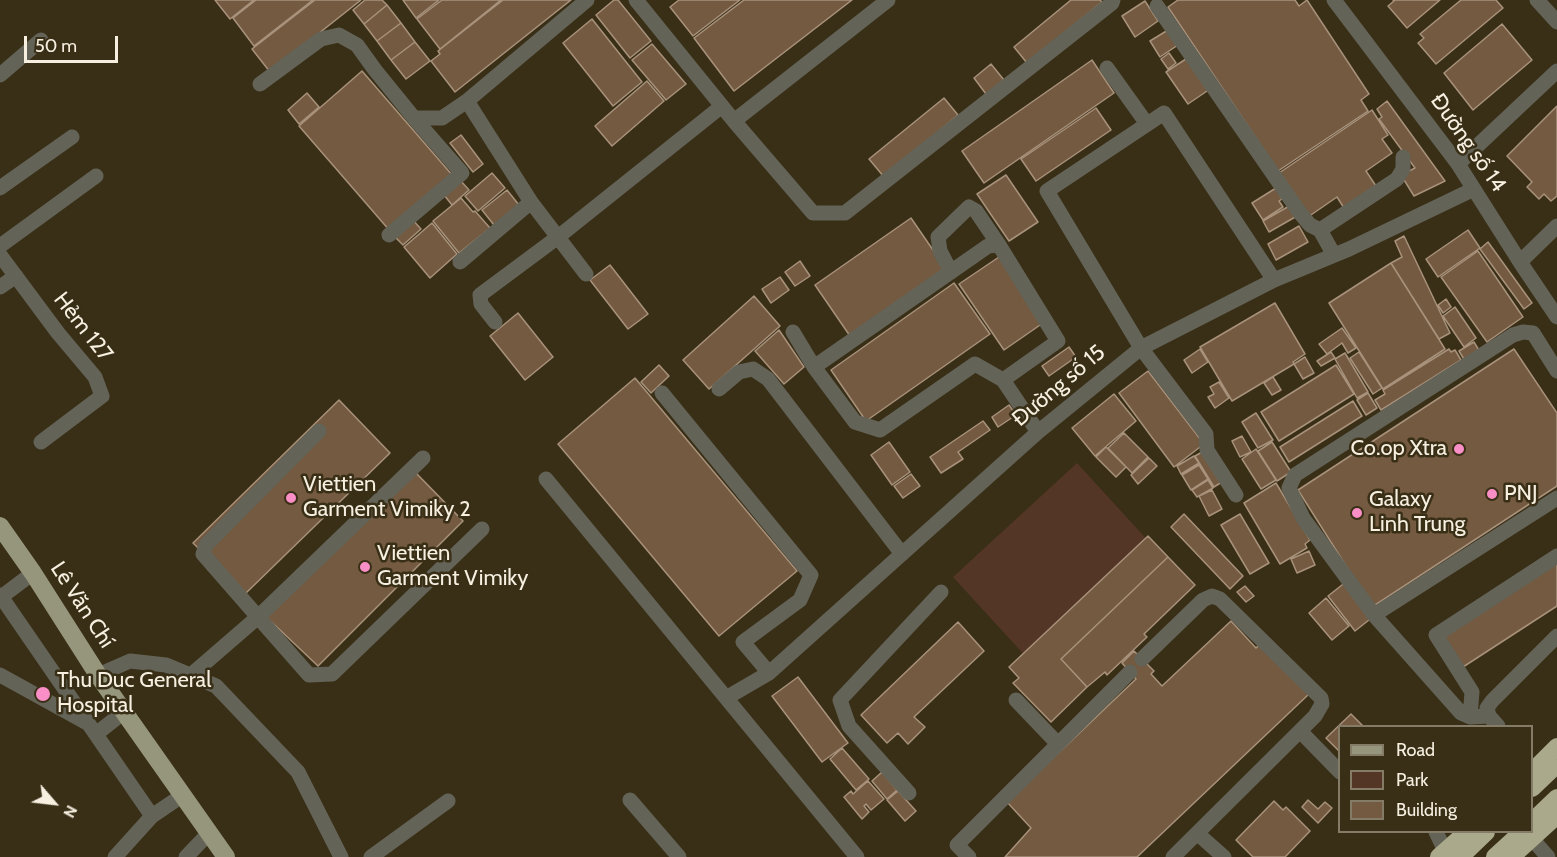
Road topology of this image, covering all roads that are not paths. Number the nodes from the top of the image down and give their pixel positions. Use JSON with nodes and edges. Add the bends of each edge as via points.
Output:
{"nodes":[{"id":1,"x":587,"y":0,"type":"edge"},
{"id":2,"x":636,"y":0,"type":"edge"},
{"id":3,"x":888,"y":0,"type":"edge"},
{"id":4,"x":1113,"y":0,"type":"edge"},
{"id":5,"x":1334,"y":0,"type":"edge"},
{"id":6,"x":1537,"y":0,"type":"edge"},
{"id":7,"x":1157,"y":6,"type":"dead end"},
{"id":8,"x":1557,"y":22,"type":"edge"},
{"id":9,"x":41,"y":40,"type":"dead end"},
{"id":10,"x":1107,"y":68,"type":"dead end"},
{"id":11,"x":1557,"y":71,"type":"edge"},
{"id":12,"x":0,"y":75,"type":"edge"},
{"id":13,"x":260,"y":84,"type":"dead end"},
{"id":14,"x":467,"y":100,"type":"junction"},
{"id":15,"x":722,"y":106,"type":"junction"},
{"id":16,"x":414,"y":118,"type":"junction"},
{"id":17,"x":734,"y":121,"type":"junction"},
{"id":18,"x":1148,"y":124,"type":"junction"},
{"id":19,"x":72,"y":137,"type":"dead end"},
{"id":20,"x":1404,"y":157,"type":"dead end"},
{"id":21,"x":1458,"y":164,"type":"junction"},
{"id":22,"x":96,"y":176,"type":"dead end"},
{"id":23,"x":0,"y":188,"type":"edge"},
{"id":24,"x":1474,"y":189,"type":"junction"},
{"id":25,"x":531,"y":202,"type":"junction"},
{"id":26,"x":1557,"y":226,"type":"edge"},
{"id":27,"x":1320,"y":230,"type":"junction"},
{"id":28,"x":389,"y":235,"type":"dead end"},
{"id":29,"x":558,"y":237,"type":"junction"},
{"id":30,"x":999,"y":245,"type":"junction"},
{"id":31,"x":0,"y":246,"type":"edge"},
{"id":32,"x":0,"y":255,"type":"edge"},
{"id":33,"x":1334,"y":255,"type":"junction"},
{"id":34,"x":460,"y":262,"type":"dead end"},
{"id":35,"x":1520,"y":262,"type":"junction"},
{"id":36,"x":951,"y":272,"type":"junction"},
{"id":37,"x":586,"y":274,"type":"dead end"},
{"id":38,"x":16,"y":276,"type":"junction"},
{"id":39,"x":1274,"y":280,"type":"junction"},
{"id":40,"x":0,"y":287,"type":"edge"},
{"id":41,"x":1557,"y":317,"type":"edge"},
{"id":42,"x":495,"y":322,"type":"dead end"},
{"id":43,"x":793,"y":332,"type":"dead end"},
{"id":44,"x":1141,"y":348,"type":"junction"},
{"id":45,"x":814,"y":368,"type":"junction"},
{"id":46,"x":1557,"y":371,"type":"edge"},
{"id":47,"x":1003,"y":380,"type":"junction"},
{"id":48,"x":718,"y":389,"type":"dead end"},
{"id":49,"x":662,"y":393,"type":"dead end"},
{"id":50,"x":319,"y":432,"type":"dead end"},
{"id":51,"x":1038,"y":432,"type":"junction"},
{"id":52,"x":41,"y":442,"type":"dead end"},
{"id":53,"x":423,"y":458,"type":"dead end"},
{"id":54,"x":546,"y":479,"type":"dead end"},
{"id":55,"x":1236,"y":495,"type":"dead end"},
{"id":56,"x":1556,"y":500,"type":"edge"},
{"id":57,"x":0,"y":526,"type":"edge"},
{"id":58,"x":482,"y":529,"type":"dead end"},
{"id":59,"x":902,"y":554,"type":"junction"},
{"id":60,"x":1557,"y":556,"type":"edge"},
{"id":61,"x":33,"y":573,"type":"junction"},
{"id":62,"x":941,"y":592,"type":"dead end"},
{"id":63,"x":0,"y":597,"type":"edge"},
{"id":64,"x":1374,"y":615,"type":"junction"},
{"id":65,"x":258,"y":617,"type":"junction"},
{"id":66,"x":1557,"y":636,"type":"edge"},
{"id":67,"x":1142,"y":659,"type":"dead end"},
{"id":68,"x":1130,"y":672,"type":"dead end"},
{"id":69,"x":769,"y":673,"type":"junction"},
{"id":70,"x":0,"y":675,"type":"edge"},
{"id":71,"x":98,"y":675,"type":"junction"},
{"id":72,"x":191,"y":675,"type":"junction"},
{"id":73,"x":726,"y":698,"type":"junction"},
{"id":74,"x":1016,"y":700,"type":"dead end"},
{"id":75,"x":124,"y":712,"type":"junction"},
{"id":76,"x":1470,"y":717,"type":"junction"},
{"id":77,"x":1493,"y":721,"type":"edge"},
{"id":78,"x":92,"y":730,"type":"junction"},
{"id":79,"x":1300,"y":731,"type":"junction"},
{"id":80,"x":1058,"y":744,"type":"junction"},
{"id":81,"x":1557,"y":747,"type":"edge"},
{"id":82,"x":1557,"y":764,"type":"edge"},
{"id":83,"x":1533,"y":768,"type":"edge"},
{"id":84,"x":1338,"y":770,"type":"edge"},
{"id":85,"x":1533,"y":787,"type":"edge"},
{"id":86,"x":909,"y":793,"type":"dead end"},
{"id":87,"x":183,"y":795,"type":"junction"},
{"id":88,"x":1557,"y":798,"type":"edge"},
{"id":89,"x":448,"y":801,"type":"dead end"},
{"id":90,"x":630,"y":801,"type":"dead end"},
{"id":91,"x":1557,"y":815,"type":"edge"},
{"id":92,"x":152,"y":816,"type":"junction"},
{"id":93,"x":1533,"y":825,"type":"edge"},
{"id":94,"x":1533,"y":828,"type":"edge"},
{"id":95,"x":210,"y":832,"type":"junction"},
{"id":96,"x":1437,"y":833,"type":"edge"},
{"id":97,"x":1465,"y":833,"type":"edge"},
{"id":98,"x":1483,"y":833,"type":"edge"},
{"id":99,"x":1526,"y":833,"type":"edge"},
{"id":100,"x":1530,"y":833,"type":"edge"},
{"id":101,"x":1198,"y":834,"type":"junction"},
{"id":102,"x":1448,"y":855,"type":"edge"},
{"id":103,"x":1504,"y":855,"type":"edge"},
{"id":104,"x":115,"y":857,"type":"edge"},
{"id":105,"x":186,"y":857,"type":"edge"},
{"id":106,"x":226,"y":857,"type":"edge"},
{"id":107,"x":341,"y":857,"type":"edge"},
{"id":108,"x":370,"y":857,"type":"edge"},
{"id":109,"x":679,"y":857,"type":"edge"},
{"id":110,"x":858,"y":857,"type":"edge"},
{"id":111,"x":969,"y":857,"type":"edge"},
{"id":112,"x":1173,"y":857,"type":"edge"},
{"id":113,"x":1224,"y":857,"type":"edge"},
{"id":114,"x":1548,"y":857,"type":"edge"}],
"edges":[{"from":1,"to":14,"type":"street"},
{"from":2,"to":15,"type":"street"},
{"from":3,"to":17,"type":"street"},
{"from":4,"to":17,"type":"street","via":[[845,213],[813,213]]},
{"from":5,"to":21,"type":"street","name":"Đường số 14"},
{"from":6,"to":8,"type":"street"},
{"from":7,"to":27,"type":"street","via":[[1300,213]]},
{"from":9,"to":12,"type":"street"},
{"from":10,"to":18,"type":"street"},
{"from":11,"to":21,"type":"street"},
{"from":13,"to":16,"type":"street","via":[[321,39],[339,35],[357,45]]},
{"from":14,"to":16,"type":"street","via":[[442,118]]},
{"from":14,"to":25,"type":"street"},
{"from":15,"to":17,"type":"street"},
{"from":15,"to":29,"type":"street"},
{"from":16,"to":28,"type":"street","via":[[462,173]]},
{"from":18,"to":39,"type":"street","via":[[1164,113]]},
{"from":18,"to":44,"type":"street","via":[[1047,191]]},
{"from":19,"to":23,"type":"street"},
{"from":20,"to":27,"type":"street","via":[[1397,179]]},
{"from":21,"to":24,"type":"street","name":"Đường số 14"},
{"from":22,"to":31,"type":"street"},
{"from":24,"to":33,"type":"street","name":"Đường số 15"},
{"from":24,"to":35,"type":"street","name":"Đường số 14"},
{"from":25,"to":29,"type":"street"},
{"from":25,"to":34,"type":"street"},
{"from":26,"to":35,"type":"street"},
{"from":27,"to":33,"type":"street"},
{"from":29,"to":37,"type":"street"},
{"from":29,"to":42,"type":"street","via":[[480,295],[481,304]]},
{"from":30,"to":36,"type":"street","via":[[988,246]]},
{"from":30,"to":36,"type":"street","via":[[976,211],[969,207],[939,237],[940,251]]},
{"from":30,"to":47,"type":"street","via":[[1058,341]]},
{"from":32,"to":38,"type":"street","name":"Hẻm 127"},
{"from":33,"to":39,"type":"street","name":"Đường số 15"},
{"from":35,"to":41,"type":"street","name":"Đường số 14"},
{"from":36,"to":45,"type":"street"},
{"from":38,"to":40,"type":"street"},
{"from":38,"to":52,"type":"street","name":"Hẻm 127","via":[[95,377],[102,396]]},
{"from":39,"to":44,"type":"street","name":"Đường số 15"},
{"from":43,"to":45,"type":"street"},
{"from":44,"to":51,"type":"street","name":"Đường số 15"},
{"from":44,"to":55,"type":"street","via":[[1206,434],[1207,450]]},
{"from":45,"to":47,"type":"street","via":[[855,422],[880,430],[975,364]]},
{"from":46,"to":64,"type":"street","via":[[1533,333],[1513,335],[1295,475],[1289,488],[1304,518]]},
{"from":47,"to":51,"type":"street"},
{"from":48,"to":59,"type":"street","via":[[739,372],[753,369],[768,379]]},
{"from":49,"to":69,"type":"street","via":[[811,575],[800,600],[743,642]]},
{"from":50,"to":65,"type":"street","via":[[206,545],[203,554]]},
{"from":51,"to":59,"type":"street","name":"Đường số 15"},
{"from":53,"to":65,"type":"street"},
{"from":54,"to":73,"type":"street"},
{"from":56,"to":64,"type":"street"},
{"from":57,"to":61,"type":"main road","name":"Lê Văn Chí"},
{"from":58,"to":65,"type":"street","via":[[332,674],[309,675]]},
{"from":59,"to":69,"type":"street","name":"Đường số 15"},
{"from":60,"to":76,"type":"street","via":[[1436,634],[1472,692]]},
{"from":61,"to":63,"type":"street"},
{"from":61,"to":71,"type":"main road","name":"Lê Văn Chí"},
{"from":62,"to":86,"type":"street","via":[[840,700],[849,726]]},
{"from":63,"to":78,"type":"street"},
{"from":64,"to":76,"type":"street","via":[[1461,713]]},
{"from":65,"to":72,"type":"street"},
{"from":66,"to":77,"type":"street","via":[[1492,700],[1487,708]]},
{"from":67,"to":79,"type":"street","via":[[1203,600],[1212,596],[1220,599],[1321,698],[1320,709]]},
{"from":68,"to":80,"type":"street"},
{"from":69,"to":73,"type":"street","name":"Đường số 15"},
{"from":70,"to":78,"type":"street"},
{"from":71,"to":72,"type":"street","via":[[130,661],[166,664]]},
{"from":71,"to":75,"type":"main road","name":"Lê Văn Chí"},
{"from":72,"to":107,"type":"street","via":[[216,686],[298,772]]},
{"from":73,"to":110,"type":"street"},
{"from":74,"to":80,"type":"street"},
{"from":75,"to":78,"type":"street"},
{"from":75,"to":87,"type":"main road","name":"Lê Văn Chí"},
{"from":76,"to":77,"type":"street"},
{"from":78,"to":92,"type":"street"},
{"from":79,"to":84,"type":"street"},
{"from":79,"to":101,"type":"street"},
{"from":80,"to":111,"type":"street","via":[[957,845]]},
{"from":81,"to":83,"type":"highway"},
{"from":82,"to":85,"type":"highway"},
{"from":87,"to":92,"type":"street"},
{"from":87,"to":95,"type":"main road","name":"Lê Văn Chí"},
{"from":88,"to":93,"type":"highway"},
{"from":89,"to":108,"type":"street"},
{"from":90,"to":109,"type":"street"},
{"from":91,"to":94,"type":"highway"},
{"from":92,"to":104,"type":"street"},
{"from":95,"to":105,"type":"street"},
{"from":95,"to":106,"type":"main road","name":"Lê Văn Chí"},
{"from":96,"to":102,"type":"street"},
{"from":97,"to":102,"type":"highway"},
{"from":98,"to":102,"type":"highway"},
{"from":99,"to":103,"type":"highway"},
{"from":100,"to":114,"type":"street"},
{"from":101,"to":112,"type":"street"},
{"from":101,"to":113,"type":"street"}]}
